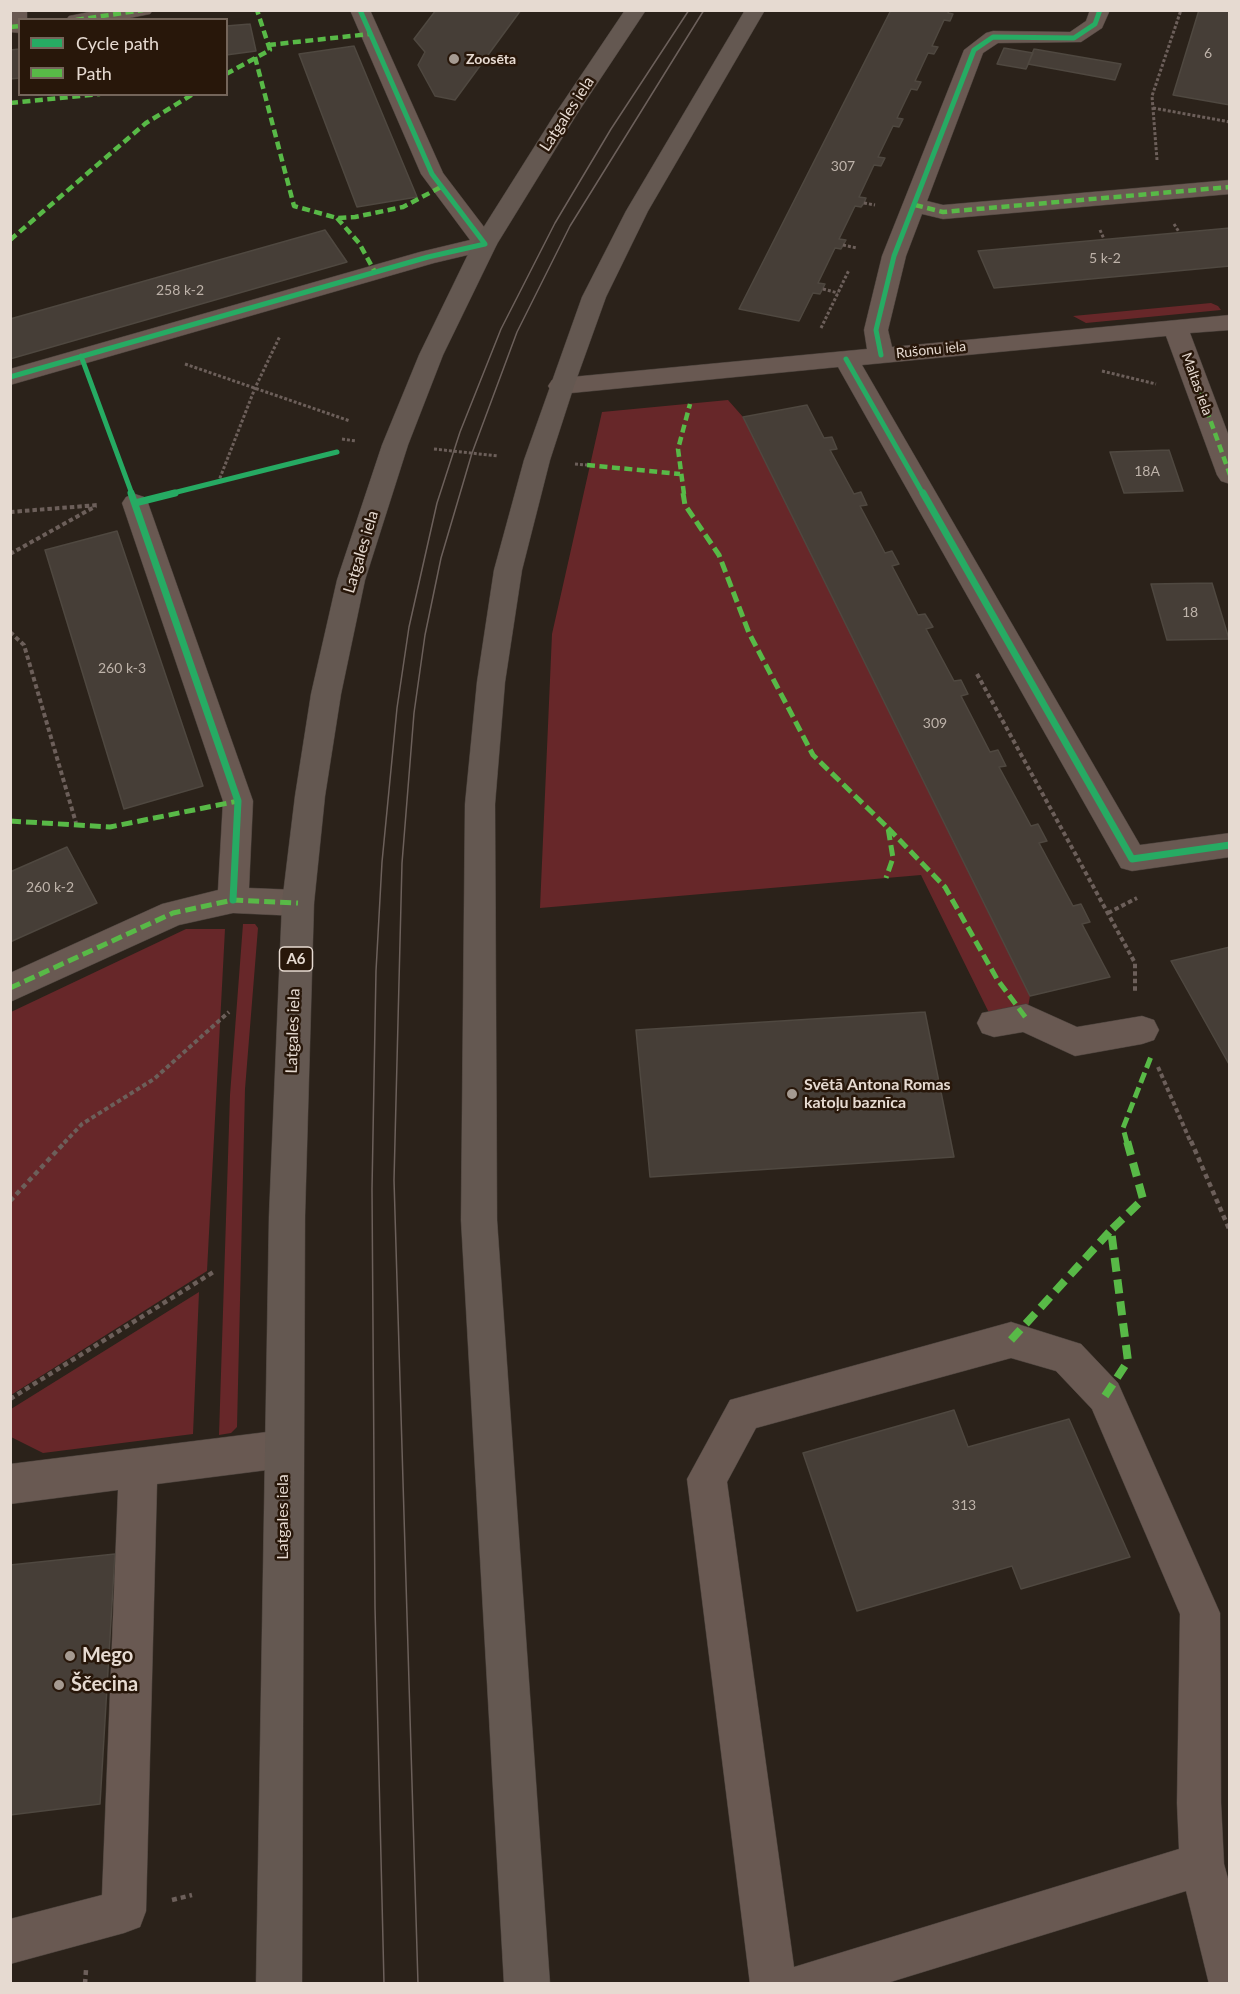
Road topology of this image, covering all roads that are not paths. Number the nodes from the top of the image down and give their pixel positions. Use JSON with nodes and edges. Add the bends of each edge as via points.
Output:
{"nodes":[{"id":1,"x":143,"y":10,"type":"edge"},
{"id":2,"x":360,"y":10,"type":"edge"},
{"id":3,"x":636,"y":10,"type":"edge"},
{"id":4,"x":755,"y":10,"type":"edge"},
{"id":5,"x":1100,"y":10,"type":"edge"},
{"id":6,"x":89,"y":18,"type":"edge"},
{"id":7,"x":1230,"y":187,"type":"edge"},
{"id":8,"x":915,"y":205,"type":"junction"},
{"id":9,"x":485,"y":244,"type":"junction"},
{"id":10,"x":1230,"y":322,"type":"edge"},
{"id":11,"x":1175,"y":326,"type":"junction"},
{"id":12,"x":881,"y":355,"type":"junction"},
{"id":13,"x":846,"y":359,"type":"junction"},
{"id":14,"x":10,"y":377,"type":"edge"},
{"id":15,"x":561,"y":386,"type":"junction"},
{"id":16,"x":1230,"y":476,"type":"edge"},
{"id":17,"x":135,"y":503,"type":"road end"},
{"id":18,"x":1230,"y":845,"type":"edge"},
{"id":19,"x":233,"y":900,"type":"junction"},
{"id":20,"x":298,"y":903,"type":"junction"},
{"id":21,"x":10,"y":988,"type":"edge"},
{"id":22,"x":994,"y":1023,"type":"dead end"},
{"id":23,"x":1142,"y":1030,"type":"road end"},
{"id":24,"x":283,"y":1449,"type":"junction"},
{"id":25,"x":138,"y":1466,"type":"junction"},
{"id":26,"x":10,"y":1484,"type":"edge"},
{"id":27,"x":1202,"y":1864,"type":"junction"},
{"id":28,"x":10,"y":1942,"type":"edge"},
{"id":29,"x":1230,"y":1978,"type":"edge"},
{"id":30,"x":279,"y":1983,"type":"edge"},
{"id":31,"x":527,"y":1983,"type":"edge"},
{"id":32,"x":773,"y":1983,"type":"edge"},
{"id":33,"x":808,"y":1983,"type":"edge"}],
"edges":[{"from":1,"to":6,"type":"street"},
{"from":2,"to":9,"type":"street","via":[[432,174]]},
{"from":3,"to":9,"type":"highway","name":"Latgales iela","number":"A6"},
{"from":4,"to":15,"type":"highway","via":[[637,211],[594,297]]},
{"from":5,"to":8,"type":"street","via":[[1095,24],[1074,38],[993,36],[974,50]]},
{"from":7,"to":8,"type":"street","via":[[943,212]]},
{"from":8,"to":12,"type":"street","via":[[894,256],[876,330]]},
{"from":9,"to":14,"type":"street"},
{"from":9,"to":20,"type":"highway","name":"Latgales iela","number":"A6","via":[[431,355],[395,445],[351,580],[326,694]]},
{"from":10,"to":11,"type":"street","name":"Rušonu iela"},
{"from":11,"to":12,"type":"street","name":"Rušonu iela"},
{"from":11,"to":16,"type":"street","name":"Maltas iela"},
{"from":12,"to":13,"type":"street","name":"Rušonu iela"},
{"from":13,"to":15,"type":"street","name":"Rušonu iela"},
{"from":13,"to":18,"type":"street","via":[[1132,859]]},
{"from":15,"to":31,"type":"highway","via":[[508,570],[491,682],[480,816],[479,1220]]},
{"from":17,"to":19,"type":"street","via":[[238,801]]},
{"from":19,"to":20,"type":"street"},
{"from":19,"to":21,"type":"street","via":[[173,913]]},
{"from":20,"to":24,"type":"highway","name":"Latgales iela","number":"A6"},
{"from":22,"to":23,"type":"street","via":[[1026,1018],[1075,1042]]},
{"from":24,"to":25,"type":"street"},
{"from":24,"to":30,"type":"highway","name":"Latgales iela","number":"A6"},
{"from":25,"to":26,"type":"street"},
{"from":25,"to":28,"type":"street","via":[[124,1911]]},
{"from":27,"to":29,"type":"street"},
{"from":27,"to":32,"type":"street","via":[[1198,1803],[1200,1613],[1105,1396],[1068,1357],[1011,1340],[744,1413],[706,1479]]},
{"from":27,"to":33,"type":"street"}]}
